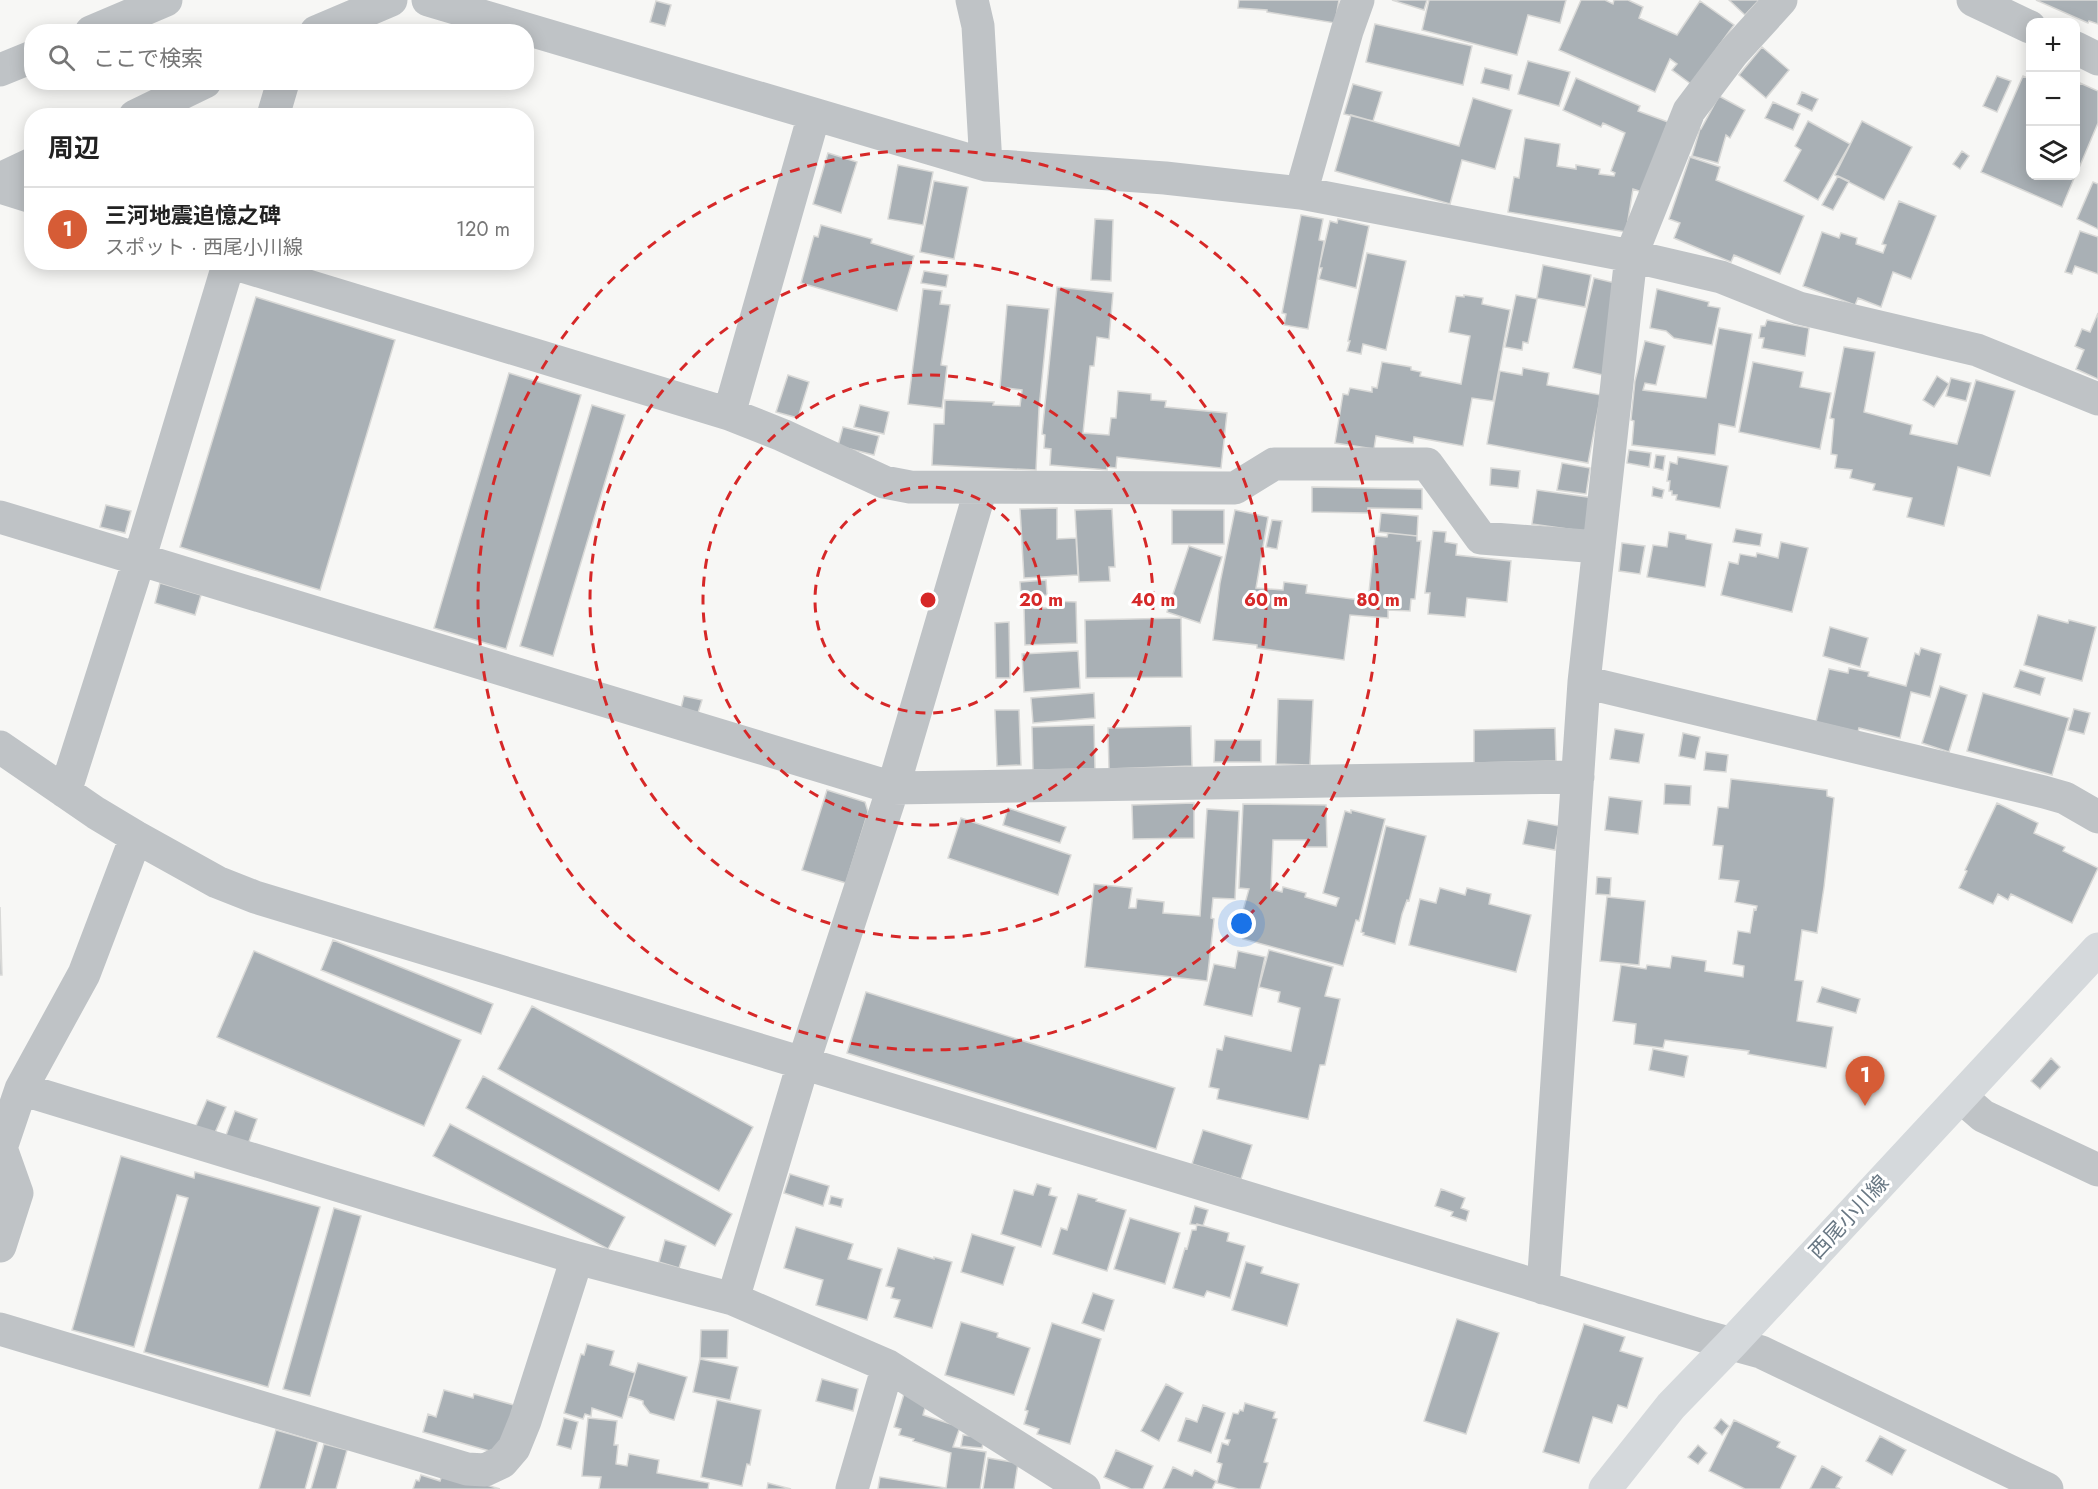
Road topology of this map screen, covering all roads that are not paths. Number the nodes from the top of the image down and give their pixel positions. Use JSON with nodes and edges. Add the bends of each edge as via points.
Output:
{"nodes":[{"id":1,"x":166,"y":0,"type":"edge"},
{"id":2,"x":391,"y":0,"type":"edge"},
{"id":3,"x":428,"y":0,"type":"edge"},
{"id":4,"x":972,"y":0,"type":"edge"},
{"id":5,"x":1358,"y":0,"type":"edge"},
{"id":6,"x":1781,"y":0,"type":"edge"},
{"id":7,"x":1973,"y":0,"type":"edge"},
{"id":8,"x":110,"y":24,"type":"edge"},
{"id":9,"x":335,"y":24,"type":"edge"},
{"id":10,"x":509,"y":24,"type":"edge"},
{"id":11,"x":2026,"y":25,"type":"edge"},
{"id":12,"x":534,"y":32,"type":"edge"},
{"id":13,"x":2080,"y":50,"type":"edge"},
{"id":14,"x":2098,"y":59,"type":"edge"},
{"id":15,"x":24,"y":60,"type":"edge"},
{"id":16,"x":0,"y":70,"type":"edge"},
{"id":17,"x":189,"y":90,"type":"edge"},
{"id":18,"x":281,"y":90,"type":"edge"},
{"id":19,"x":151,"y":108,"type":"edge"},
{"id":20,"x":275,"y":108,"type":"edge"},
{"id":21,"x":814,"y":115,"type":"junction"},
{"id":22,"x":986,"y":165,"type":"junction"},
{"id":23,"x":24,"y":168,"type":"edge"},
{"id":24,"x":0,"y":179,"type":"edge"},
{"id":25,"x":0,"y":187,"type":"edge"},
{"id":26,"x":1301,"y":193,"type":"junction"},
{"id":27,"x":24,"y":194,"type":"edge"},
{"id":28,"x":1631,"y":256,"type":"junction"},
{"id":29,"x":227,"y":270,"type":"edge"},
{"id":30,"x":255,"y":270,"type":"edge"},
{"id":31,"x":2098,"y":399,"type":"edge"},
{"id":32,"x":729,"y":414,"type":"junction"},
{"id":33,"x":981,"y":489,"type":"junction"},
{"id":34,"x":0,"y":517,"type":"edge"},
{"id":35,"x":1599,"y":547,"type":"junction"},
{"id":36,"x":139,"y":560,"type":"junction"},
{"id":37,"x":1584,"y":682,"type":"junction"},
{"id":38,"x":0,"y":747,"type":"edge"},
{"id":39,"x":1578,"y":777,"type":"junction"},
{"id":40,"x":893,"y":788,"type":"junction"},
{"id":41,"x":65,"y":792,"type":"junction"},
{"id":42,"x":2098,"y":817,"type":"edge"},
{"id":43,"x":136,"y":837,"type":"junction"},
{"id":44,"x":2098,"y":949,"type":"edge"},
{"id":45,"x":803,"y":1064,"type":"junction"},
{"id":46,"x":21,"y":1089,"type":"junction"},
{"id":47,"x":1961,"y":1097,"type":"junction"},
{"id":48,"x":2098,"y":1170,"type":"edge"},
{"id":49,"x":0,"y":1246,"type":"edge"},
{"id":50,"x":577,"y":1258,"type":"junction"},
{"id":51,"x":1543,"y":1288,"type":"junction"},
{"id":52,"x":733,"y":1299,"type":"junction"},
{"id":53,"x":0,"y":1329,"type":"edge"},
{"id":54,"x":1731,"y":1344,"type":"junction"},
{"id":55,"x":888,"y":1366,"type":"junction"},
{"id":56,"x":852,"y":1489,"type":"edge"},
{"id":57,"x":1083,"y":1489,"type":"edge"},
{"id":58,"x":1605,"y":1489,"type":"edge"},
{"id":59,"x":2048,"y":1489,"type":"edge"}],
"edges":[{"from":1,"to":8,"type":"street"},
{"from":2,"to":9,"type":"street"},
{"from":3,"to":10,"type":"street"},
{"from":4,"to":22,"type":"street","via":[[978,26]]},
{"from":5,"to":26,"type":"street"},
{"from":6,"to":28,"type":"street","via":[[1732,54],[1689,111]]},
{"from":7,"to":11,"type":"street"},
{"from":12,"to":21,"type":"street"},
{"from":13,"to":14,"type":"street"},
{"from":15,"to":16,"type":"street"},
{"from":17,"to":19,"type":"street"},
{"from":18,"to":20,"type":"street"},
{"from":21,"to":22,"type":"street"},
{"from":21,"to":32,"type":"street"},
{"from":22,"to":26,"type":"street"},
{"from":23,"to":24,"type":"street"},
{"from":25,"to":27,"type":"street"},
{"from":26,"to":28,"type":"street"},
{"from":28,"to":31,"type":"street","via":[[1721,277],[1799,308],[1977,350]]},
{"from":28,"to":35,"type":"street"},
{"from":29,"to":36,"type":"street"},
{"from":30,"to":32,"type":"street"},
{"from":32,"to":33,"type":"street","via":[[884,482],[910,488]]},
{"from":33,"to":35,"type":"street","via":[[1235,488],[1274,464],[1427,464],[1481,538]]},
{"from":33,"to":40,"type":"street"},
{"from":34,"to":36,"type":"street"},
{"from":35,"to":37,"type":"street"},
{"from":36,"to":40,"type":"street"},
{"from":36,"to":41,"type":"street"},
{"from":37,"to":39,"type":"street"},
{"from":37,"to":42,"type":"street","via":[[2044,792],[2065,798]]},
{"from":38,"to":41,"type":"street"},
{"from":39,"to":40,"type":"street"},
{"from":39,"to":51,"type":"street"},
{"from":40,"to":45,"type":"street"},
{"from":41,"to":43,"type":"street"},
{"from":43,"to":45,"type":"street","via":[[217,882],[255,897]]},
{"from":43,"to":46,"type":"street","via":[[84,974]]},
{"from":44,"to":47,"type":"main road","name":"西尾小川線"},
{"from":45,"to":51,"type":"street"},
{"from":45,"to":52,"type":"street"},
{"from":46,"to":49,"type":"street","via":[[1,1148],[17,1193]]},
{"from":46,"to":50,"type":"street"},
{"from":47,"to":48,"type":"street","via":[[1983,1116]]},
{"from":47,"to":54,"type":"main road","name":"西尾小川線"},
{"from":50,"to":52,"type":"street"},
{"from":50,"to":53,"type":"street","via":[[514,1448],[502,1462],[485,1470],[456,1466]]},
{"from":51,"to":54,"type":"street"},
{"from":52,"to":55,"type":"street"},
{"from":54,"to":58,"type":"main road","name":"西尾小川線","via":[[1671,1406]]},
{"from":54,"to":59,"type":"street","via":[[1761,1352]]},
{"from":55,"to":56,"type":"street"},
{"from":55,"to":57,"type":"street"}]}
